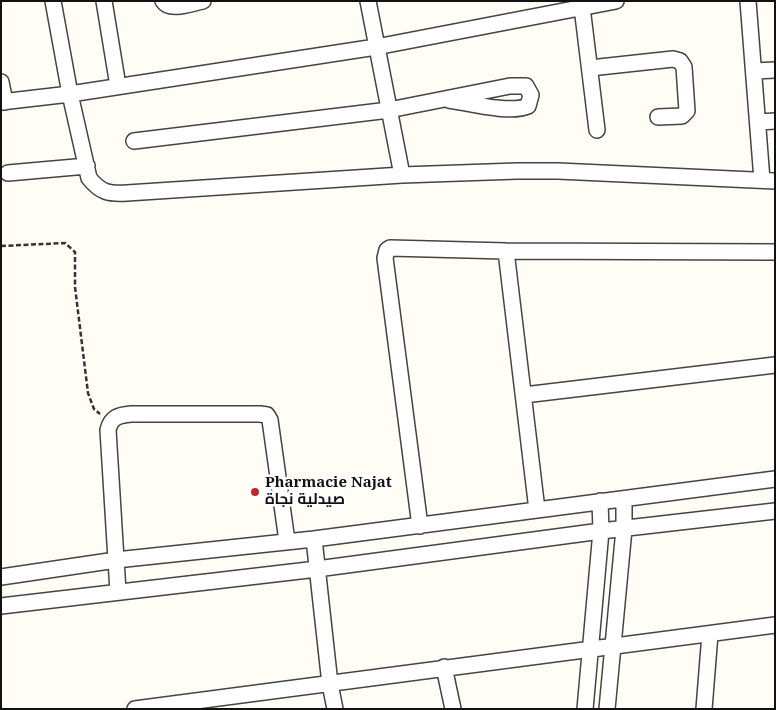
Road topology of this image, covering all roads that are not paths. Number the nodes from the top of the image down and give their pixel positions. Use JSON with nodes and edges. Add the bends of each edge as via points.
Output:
{"nodes":[{"id":1,"x":53,"y":1,"type":"edge"},
{"id":2,"x":104,"y":1,"type":"edge"},
{"id":3,"x":163,"y":1,"type":"edge"},
{"id":4,"x":204,"y":1,"type":"edge"},
{"id":5,"x":368,"y":1,"type":"edge"},
{"id":6,"x":616,"y":1,"type":"edge"},
{"id":7,"x":748,"y":1,"type":"edge"},
{"id":8,"x":588,"y":5,"type":"edge"},
{"id":9,"x":376,"y":47,"type":"junction"},
{"id":10,"x":590,"y":68,"type":"junction"},
{"id":11,"x":775,"y":70,"type":"edge"},
{"id":12,"x":754,"y":71,"type":"junction"},
{"id":13,"x":1,"y":82,"type":"edge"},
{"id":14,"x":118,"y":86,"type":"junction"},
{"id":15,"x":70,"y":94,"type":"junction"},
{"id":16,"x":449,"y":100,"type":"dead end"},
{"id":17,"x":3,"y":102,"type":"edge"},
{"id":18,"x":389,"y":110,"type":"junction"},
{"id":19,"x":658,"y":117,"type":"dead end"},
{"id":20,"x":775,"y":121,"type":"edge"},
{"id":21,"x":759,"y":122,"type":"junction"},
{"id":22,"x":597,"y":130,"type":"dead end"},
{"id":23,"x":134,"y":141,"type":"dead end"},
{"id":24,"x":87,"y":166,"type":"junction"},
{"id":25,"x":8,"y":173,"type":"dead end"},
{"id":26,"x":402,"y":176,"type":"junction"},
{"id":27,"x":768,"y":180,"type":"edge"},
{"id":28,"x":506,"y":252,"type":"junction"},
{"id":29,"x":775,"y":252,"type":"edge"},
{"id":30,"x":775,"y":365,"type":"edge"},
{"id":31,"x":524,"y":395,"type":"junction"},
{"id":32,"x":775,"y":479,"type":"edge"},
{"id":33,"x":624,"y":499,"type":"junction"},
{"id":34,"x":600,"y":501,"type":"junction"},
{"id":35,"x":537,"y":510,"type":"junction"},
{"id":36,"x":775,"y":511,"type":"edge"},
{"id":37,"x":420,"y":526,"type":"junction"},
{"id":38,"x":624,"y":529,"type":"junction"},
{"id":39,"x":601,"y":531,"type":"junction"},
{"id":40,"x":314,"y":539,"type":"junction"},
{"id":41,"x":287,"y":540,"type":"junction"},
{"id":42,"x":116,"y":560,"type":"junction"},
{"id":43,"x":317,"y":570,"type":"junction"},
{"id":44,"x":1,"y":577,"type":"edge"},
{"id":45,"x":118,"y":592,"type":"junction"},
{"id":46,"x":1,"y":606,"type":"edge"},
{"id":47,"x":775,"y":625,"type":"edge"},
{"id":48,"x":710,"y":634,"type":"junction"},
{"id":49,"x":613,"y":647,"type":"junction"},
{"id":50,"x":591,"y":649,"type":"junction"},
{"id":51,"x":444,"y":667,"type":"junction"},
{"id":52,"x":330,"y":684,"type":"junction"},
{"id":53,"x":213,"y":704,"type":"edge"},
{"id":54,"x":135,"y":709,"type":"edge"},
{"id":55,"x":335,"y":709,"type":"edge"},
{"id":56,"x":453,"y":709,"type":"edge"},
{"id":57,"x":585,"y":709,"type":"edge"},
{"id":58,"x":607,"y":709,"type":"edge"},
{"id":59,"x":704,"y":709,"type":"edge"}],
"edges":[{"from":1,"to":15,"type":"street"},
{"from":2,"to":14,"type":"street"},
{"from":3,"to":4,"type":"street","via":[[170,7]]},
{"from":5,"to":9,"type":"street"},
{"from":6,"to":8,"type":"street"},
{"from":7,"to":12,"type":"street"},
{"from":8,"to":9,"type":"street"},
{"from":8,"to":10,"type":"street"},
{"from":9,"to":14,"type":"street"},
{"from":9,"to":18,"type":"street"},
{"from":10,"to":19,"type":"street","via":[[673,59],[680,61],[684,68],[687,111],[682,116]]},
{"from":10,"to":22,"type":"street"},
{"from":11,"to":12,"type":"street"},
{"from":12,"to":21,"type":"street"},
{"from":13,"to":17,"type":"street"},
{"from":14,"to":15,"type":"street"},
{"from":15,"to":17,"type":"street"},
{"from":15,"to":24,"type":"street"},
{"from":16,"to":18,"type":"street"},
{"from":18,"to":23,"type":"street"},
{"from":18,"to":26,"type":"street"},
{"from":20,"to":21,"type":"street"},
{"from":21,"to":27,"type":"street"},
{"from":24,"to":25,"type":"street"},
{"from":24,"to":26,"type":"street","via":[[89,178],[96,187],[106,193],[117,194]]},
{"from":26,"to":27,"type":"street","via":[[517,170]]},
{"from":28,"to":29,"type":"street"},
{"from":28,"to":31,"type":"street"},
{"from":28,"to":37,"type":"street","via":[[397,247],[390,248],[386,254]]},
{"from":30,"to":31,"type":"street"},
{"from":31,"to":35,"type":"street"},
{"from":32,"to":33,"type":"street"},
{"from":33,"to":34,"type":"street"},
{"from":33,"to":38,"type":"street"},
{"from":34,"to":35,"type":"street"},
{"from":34,"to":39,"type":"street"},
{"from":35,"to":37,"type":"street"},
{"from":36,"to":38,"type":"street"},
{"from":37,"to":40,"type":"street"},
{"from":38,"to":39,"type":"street"},
{"from":38,"to":49,"type":"street"},
{"from":39,"to":43,"type":"street"},
{"from":39,"to":50,"type":"street"},
{"from":40,"to":41,"type":"street"},
{"from":40,"to":43,"type":"street"},
{"from":41,"to":42,"type":"street"},
{"from":41,"to":42,"type":"street","via":[[267,415],[131,414],[117,416],[108,430]]},
{"from":42,"to":44,"type":"street"},
{"from":42,"to":45,"type":"street"},
{"from":43,"to":45,"type":"street"},
{"from":43,"to":52,"type":"street"},
{"from":45,"to":46,"type":"street"},
{"from":47,"to":48,"type":"street"},
{"from":48,"to":49,"type":"street"},
{"from":48,"to":59,"type":"street"},
{"from":49,"to":50,"type":"street"},
{"from":49,"to":58,"type":"street"},
{"from":50,"to":51,"type":"street"},
{"from":50,"to":57,"type":"street"},
{"from":51,"to":52,"type":"street"},
{"from":51,"to":56,"type":"street"},
{"from":52,"to":53,"type":"street"},
{"from":52,"to":55,"type":"street"},
{"from":53,"to":54,"type":"street"}]}
